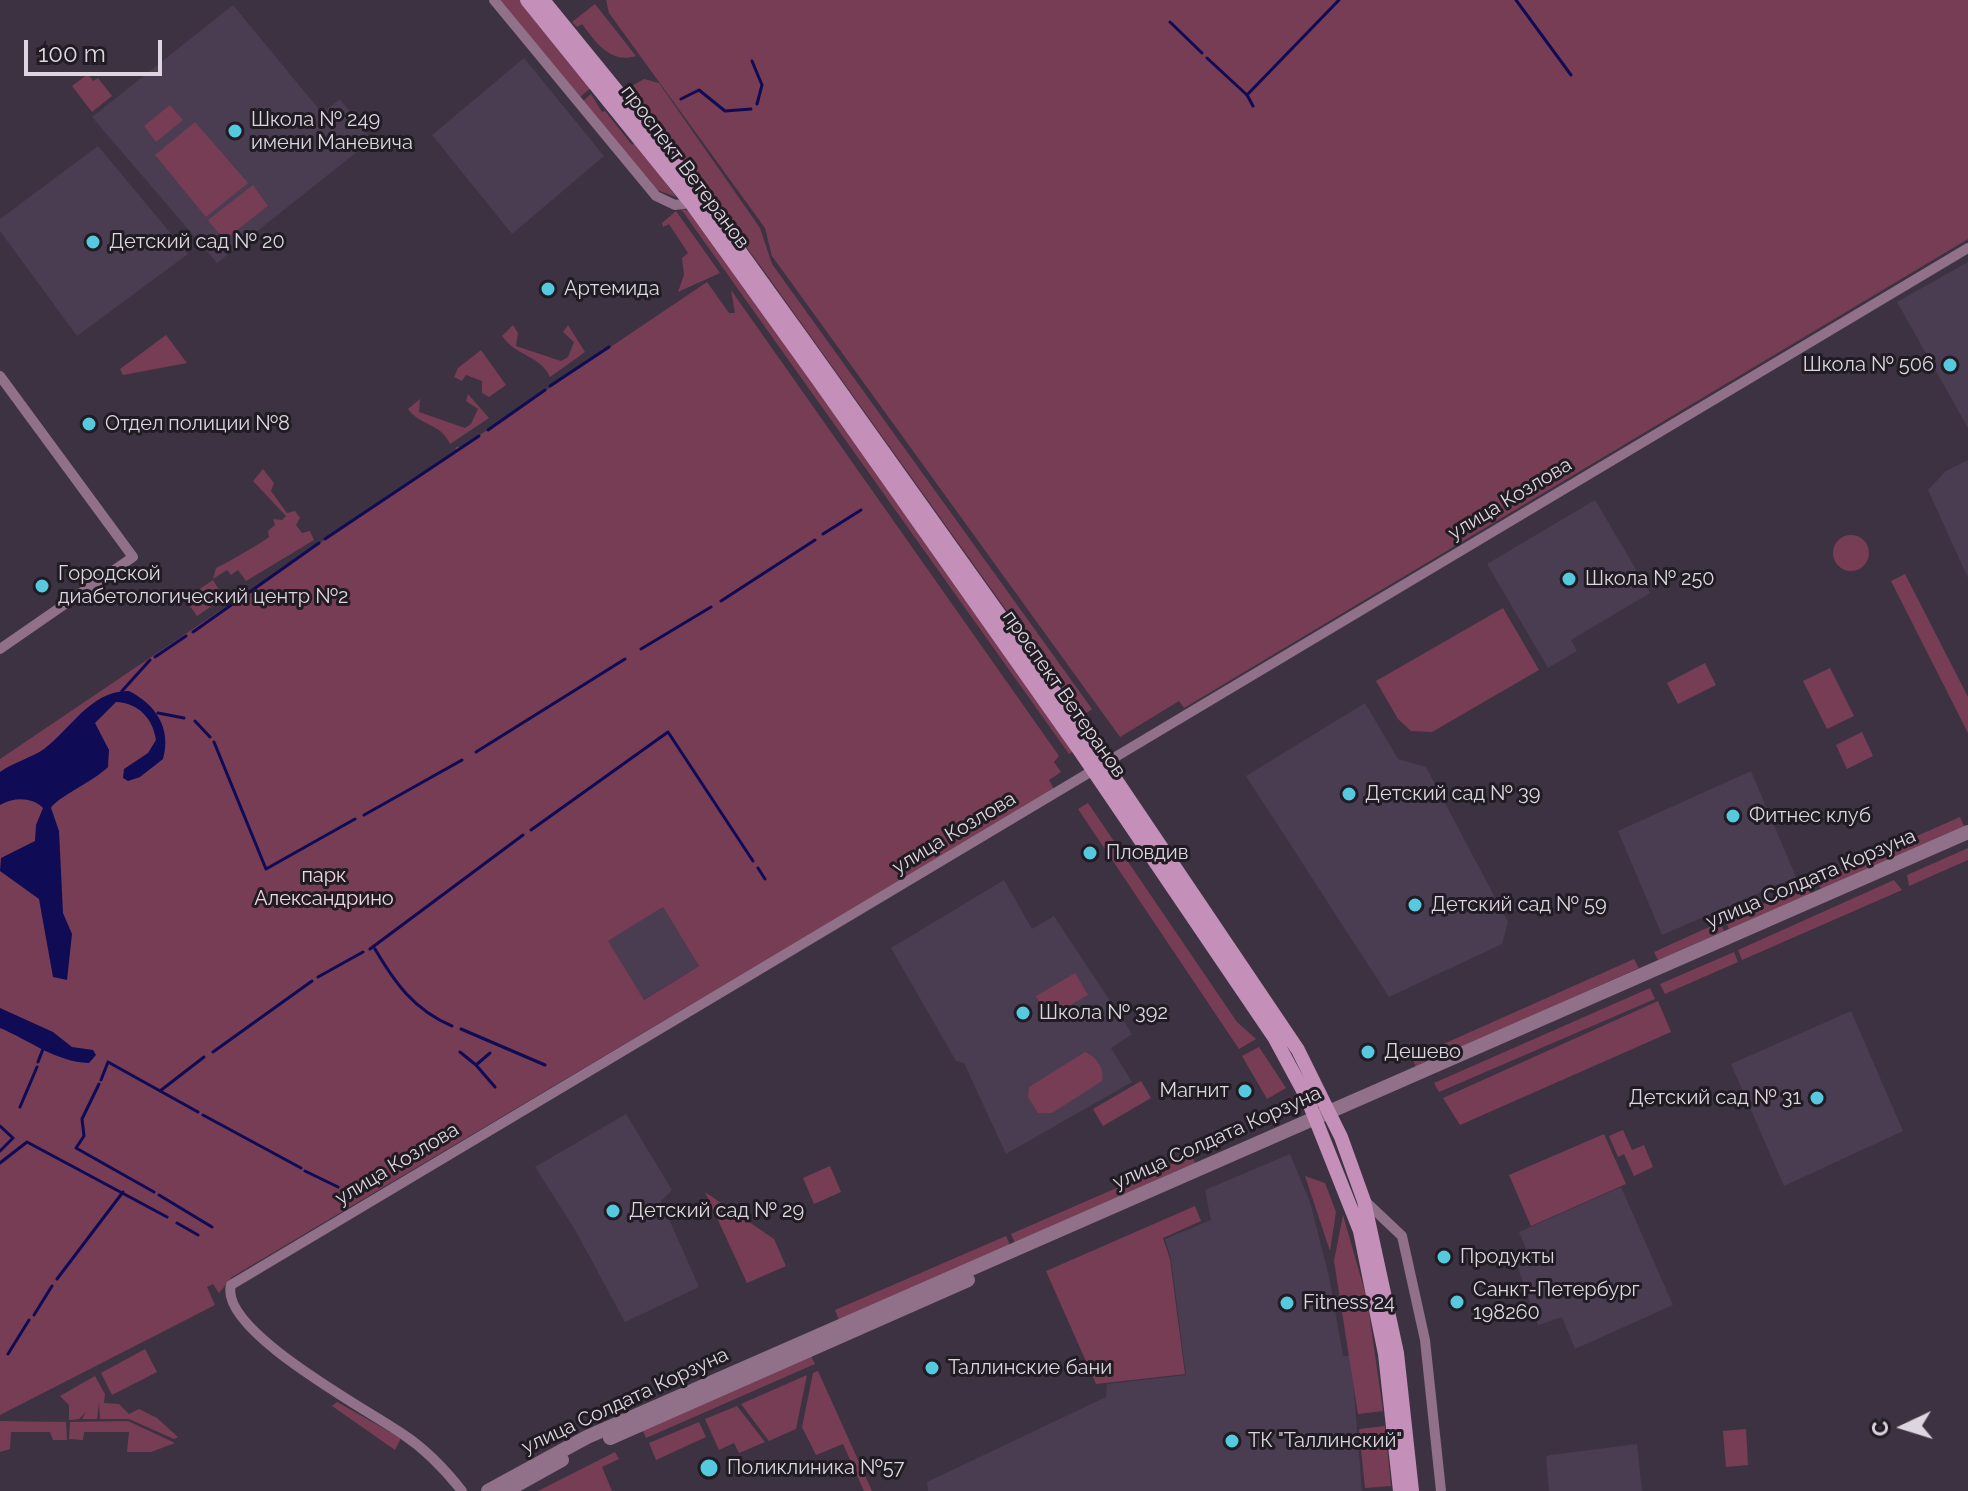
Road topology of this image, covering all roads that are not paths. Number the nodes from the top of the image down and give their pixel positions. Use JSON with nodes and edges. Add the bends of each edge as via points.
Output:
{"nodes":[{"id":1,"x":494,"y":0,"type":"edge"},
{"id":2,"x":527,"y":0,"type":"edge"},
{"id":3,"x":543,"y":0,"type":"edge"},
{"id":4,"x":691,"y":203,"type":"junction"},
{"id":5,"x":1968,"y":248,"type":"edge"},
{"id":6,"x":0,"y":376,"type":"edge"},
{"id":7,"x":0,"y":649,"type":"edge"},
{"id":8,"x":1099,"y":767,"type":"junction"},
{"id":9,"x":1968,"y":832,"type":"edge"},
{"id":10,"x":1968,"y":842,"type":"edge"},
{"id":11,"x":1324,"y":1118,"type":"junction"},
{"id":12,"x":1364,"y":1201,"type":"junction"},
{"id":13,"x":462,"y":1491,"type":"edge"},
{"id":14,"x":488,"y":1491,"type":"edge"},
{"id":15,"x":506,"y":1491,"type":"edge"},
{"id":16,"x":1400,"y":1491,"type":"edge"},
{"id":17,"x":1412,"y":1491,"type":"edge"},
{"id":18,"x":1441,"y":1491,"type":"edge"}],
"edges":[{"from":1,"to":4,"type":"street","via":[[656,196],[675,205]]},
{"from":2,"to":4,"type":"main road","name":"проспект Ветеранов"},
{"from":3,"to":8,"type":"main road","name":"проспект Ветеранов","via":[[682,171]]},
{"from":4,"to":8,"type":"main road","name":"проспект Ветеранов"},
{"from":5,"to":8,"type":"street","name":"улица Козлова"},
{"from":6,"to":7,"type":"street","via":[[133,557]]},
{"from":8,"to":11,"type":"main road","name":"проспект Ветеранов"},
{"from":8,"to":13,"type":"street","name":"улица Козлова","via":[[231,1285],[230,1295],[246,1321],[298,1370],[407,1436]]},
{"from":9,"to":11,"type":"street","name":"улица Солдата Корзуна"},
{"from":10,"to":11,"type":"street","name":"улица Солдата Корзуна"},
{"from":11,"to":12,"type":"main road","name":"проспект Ветеранов"},
{"from":11,"to":14,"type":"street","name":"улица Солдата Корзуна","via":[[587,1437]]},
{"from":11,"to":15,"type":"street","name":"улица Солдата Корзуна","via":[[591,1446]]},
{"from":11,"to":16,"type":"main road","name":"проспект Ветеранов","via":[[1376,1298]]},
{"from":12,"to":17,"type":"main road","name":"проспект Ветеранов","via":[[1397,1353]]},
{"from":12,"to":18,"type":"street","via":[[1402,1236],[1425,1340]]}]}
